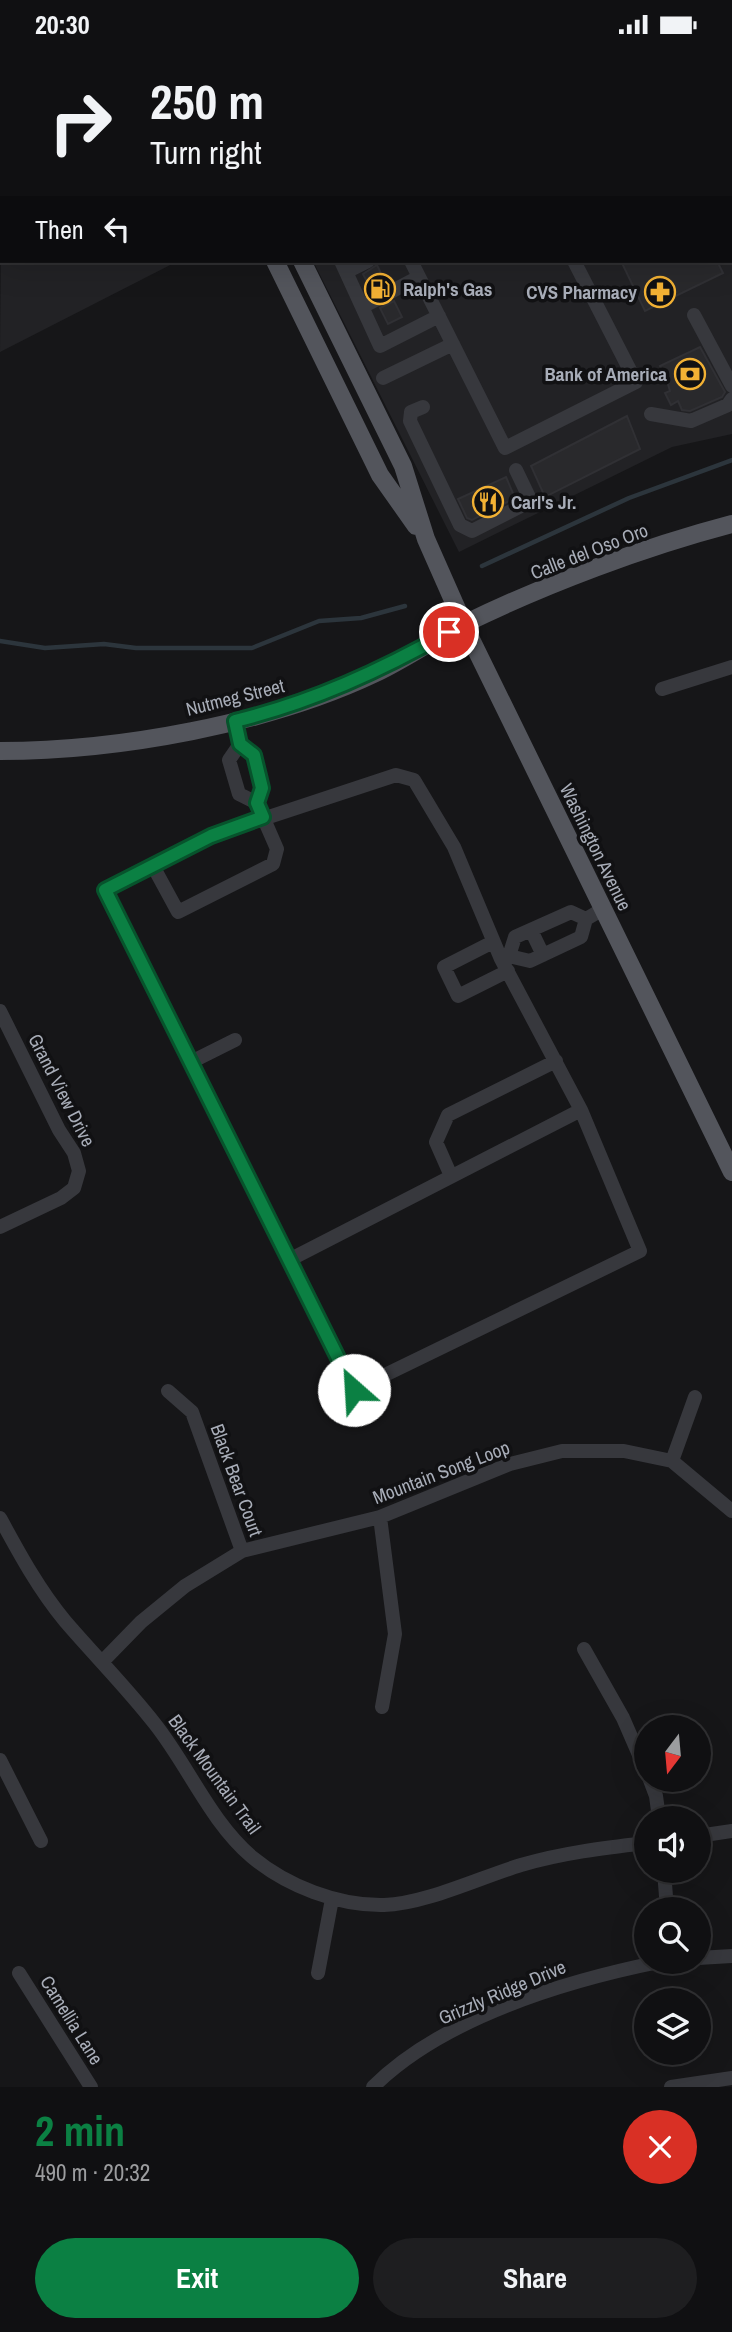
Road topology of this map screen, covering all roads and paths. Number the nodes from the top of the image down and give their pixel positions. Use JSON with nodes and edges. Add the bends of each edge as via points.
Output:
{"nodes":[{"id":1,"x":276,"y":263,"type":"edge"},
{"id":2,"x":290,"y":263,"type":"edge"},
{"id":3,"x":303,"y":263,"type":"edge"},
{"id":4,"x":412,"y":263,"type":"edge"},
{"id":5,"x":575,"y":263,"type":"edge"},
{"id":6,"x":343,"y":266,"type":"edge"},
{"id":7,"x":419,"y":277,"type":"junction"},
{"id":8,"x":312,"y":280,"type":"junction"},
{"id":9,"x":297,"y":303,"type":"junction"},
{"id":10,"x":362,"y":307,"type":"junction"},
{"id":11,"x":694,"y":315,"type":"dead end"},
{"id":12,"x":439,"y":316,"type":"junction"},
{"id":13,"x":453,"y":344,"type":"junction"},
{"id":14,"x":383,"y":378,"type":"dead end"},
{"id":15,"x":732,"y":386,"type":"edge"},
{"id":16,"x":364,"y":387,"type":"junction"},
{"id":17,"x":732,"y":399,"type":"edge"},
{"id":18,"x":423,"y":407,"type":"dead end"},
{"id":19,"x":651,"y":414,"type":"dead end"},
{"id":20,"x":516,"y":471,"type":"dead end"},
{"id":21,"x":732,"y":524,"type":"edge"},
{"id":22,"x":426,"y":539,"type":"junction"},
{"id":23,"x":464,"y":625,"type":"junction"},
{"id":24,"x":732,"y":667,"type":"edge"},
{"id":25,"x":662,"y":689,"type":"dead end"},
{"id":26,"x":235,"y":721,"type":"junction"},
{"id":27,"x":240,"y":744,"type":"junction"},
{"id":28,"x":0,"y":751,"type":"edge"},
{"id":29,"x":258,"y":772,"type":"junction"},
{"id":30,"x":235,"y":777,"type":"junction"},
{"id":31,"x":257,"y":803,"type":"junction"},
{"id":32,"x":263,"y":817,"type":"junction"},
{"id":33,"x":153,"y":866,"type":"junction"},
{"id":34,"x":603,"y":909,"type":"junction"},
{"id":35,"x":586,"y":919,"type":"junction"},
{"id":36,"x":531,"y":930,"type":"junction"},
{"id":37,"x":493,"y":941,"type":"junction"},
{"id":38,"x":542,"y":955,"type":"junction"},
{"id":39,"x":506,"y":962,"type":"junction"},
{"id":40,"x":0,"y":1011,"type":"edge"},
{"id":41,"x":235,"y":1040,"type":"dead end"},
{"id":42,"x":191,"y":1062,"type":"junction"},
{"id":43,"x":556,"y":1062,"type":"junction"},
{"id":44,"x":581,"y":1110,"type":"junction"},
{"id":45,"x":732,"y":1172,"type":"edge"},
{"id":46,"x":451,"y":1176,"type":"junction"},
{"id":47,"x":0,"y":1227,"type":"edge"},
{"id":48,"x":289,"y":1259,"type":"junction"},
{"id":49,"x":169,"y":1391,"type":"dead end"},
{"id":50,"x":695,"y":1397,"type":"dead end"},
{"id":51,"x":672,"y":1461,"type":"junction"},
{"id":52,"x":732,"y":1511,"type":"edge"},
{"id":53,"x":380,"y":1517,"type":"junction"},
{"id":54,"x":0,"y":1518,"type":"edge"},
{"id":55,"x":242,"y":1551,"type":"junction"},
{"id":56,"x":584,"y":1649,"type":"dead end"},
{"id":57,"x":103,"y":1661,"type":"junction"},
{"id":58,"x":382,"y":1707,"type":"dead end"},
{"id":59,"x":634,"y":1743,"type":"edge"},
{"id":60,"x":0,"y":1760,"type":"edge"},
{"id":61,"x":732,"y":1831,"type":"edge"},
{"id":62,"x":711,"y":1834,"type":"edge"},
{"id":63,"x":41,"y":1841,"type":"dead end"},
{"id":64,"x":634,"y":1844,"type":"edge"},
{"id":65,"x":332,"y":1899,"type":"junction"},
{"id":66,"x":732,"y":1956,"type":"edge"},
{"id":67,"x":711,"y":1957,"type":"edge"},
{"id":68,"x":634,"y":1967,"type":"edge"},
{"id":69,"x":19,"y":1973,"type":"dead end"},
{"id":70,"x":318,"y":1973,"type":"dead end"},
{"id":71,"x":732,"y":2078,"type":"edge"},
{"id":72,"x":377,"y":2085,"type":"edge"},
{"id":73,"x":91,"y":2087,"type":"edge"},
{"id":74,"x":671,"y":2087,"type":"edge"}],
"edges":[{"from":1,"to":9,"type":"main road","name":"Washington Avenue"},
{"from":2,"to":8,"type":"main road"},
{"from":3,"to":8,"type":"main road","name":"Washington Avenue"},
{"from":4,"to":7,"type":"street"},
{"from":5,"to":13,"type":"street","via":[[636,383],[505,448]]},
{"from":6,"to":10,"type":"street"},
{"from":7,"to":10,"type":"street"},
{"from":7,"to":12,"type":"street"},
{"from":8,"to":16,"type":"main road","name":"Washington Avenue"},
{"from":9,"to":16,"type":"main road","via":[[314,318],[354,386]]},
{"from":9,"to":22,"type":"main road","name":"Washington Avenue","via":[[380,475]]},
{"from":10,"to":12,"type":"street","via":[[380,346]]},
{"from":11,"to":15,"type":"street"},
{"from":12,"to":13,"type":"street"},
{"from":13,"to":14,"type":"street"},
{"from":16,"to":22,"type":"main road","name":"Washington Avenue","via":[[403,466]]},
{"from":17,"to":19,"type":"street","via":[[691,421]]},
{"from":18,"to":20,"type":"street","via":[[411,412],[410,421],[460,525],[472,531],[521,506],[529,497]]},
{"from":21,"to":23,"type":"main road","name":"Calle del Oso Oro","via":[[616,561]]},
{"from":22,"to":23,"type":"main road","name":"Washington Avenue"},
{"from":23,"to":26,"type":"main road","name":"Nutmeg Street","via":[[376,673]]},
{"from":23,"to":34,"type":"main road","name":"Washington Avenue"},
{"from":24,"to":25,"type":"street"},
{"from":26,"to":27,"type":"street"},
{"from":26,"to":28,"type":"main road","name":"Nutmeg Street","via":[[108,743]]},
{"from":27,"to":29,"type":"street","via":[[254,755]]},
{"from":27,"to":30,"type":"street","via":[[229,760]]},
{"from":29,"to":30,"type":"street"},
{"from":29,"to":31,"type":"street","via":[[262,788]]},
{"from":30,"to":31,"type":"street","via":[[239,794]]},
{"from":31,"to":32,"type":"street"},
{"from":32,"to":33,"type":"street","via":[[211,836]]},
{"from":32,"to":33,"type":"street","via":[[277,849],[273,865],[178,912]]},
{"from":32,"to":37,"type":"street","via":[[396,775],[414,780],[454,846]]},
{"from":33,"to":42,"type":"street","via":[[105,890]]},
{"from":34,"to":35,"type":"street"},
{"from":34,"to":45,"type":"main road","name":"Washington Avenue"},
{"from":35,"to":36,"type":"street","via":[[571,912]]},
{"from":35,"to":38,"type":"street","via":[[581,937]]},
{"from":36,"to":38,"type":"street"},
{"from":36,"to":39,"type":"street","via":[[515,937]]},
{"from":37,"to":39,"type":"street"},
{"from":37,"to":39,"type":"street","via":[[444,967],[458,996]]},
{"from":38,"to":39,"type":"street","via":[[530,961]]},
{"from":39,"to":43,"type":"street"},
{"from":40,"to":47,"type":"street","name":"Grand View Drive","via":[[79,1171],[74,1188],[61,1198]]},
{"from":41,"to":42,"type":"street"},
{"from":42,"to":48,"type":"street"},
{"from":43,"to":44,"type":"street"},
{"from":43,"to":46,"type":"street","via":[[448,1115],[436,1142]]},
{"from":44,"to":46,"type":"street"},
{"from":44,"to":48,"type":"street","via":[[640,1251],[354,1390]]},
{"from":46,"to":48,"type":"street"},
{"from":49,"to":55,"type":"street","name":"Black Bear Court","via":[[192,1412]]},
{"from":50,"to":51,"type":"street"},
{"from":51,"to":52,"type":"street","name":"Mountain Song Loop"},
{"from":51,"to":53,"type":"street","name":"Mountain Song Loop","via":[[624,1451],[562,1451],[510,1464]]},
{"from":53,"to":55,"type":"street","name":"Mountain Song Loop"},
{"from":53,"to":58,"type":"street","via":[[395,1634]]},
{"from":54,"to":57,"type":"street","name":"Black Mountain Trail","via":[[23,1561],[64,1619]]},
{"from":55,"to":57,"type":"street","name":"Mountain Song Loop","via":[[185,1586]]},
{"from":56,"to":59,"type":"street"},
{"from":57,"to":65,"type":"street","name":"Black Mountain Trail","via":[[158,1727],[219,1819],[251,1856],[285,1879]]},
{"from":60,"to":63,"type":"street"},
{"from":61,"to":62,"type":"street"},
{"from":64,"to":65,"type":"street","name":"Black Mountain Trail","via":[[584,1850],[522,1865],[385,1905]]},
{"from":65,"to":70,"type":"street"},
{"from":66,"to":67,"type":"street"},
{"from":68,"to":72,"type":"street","name":"Grizzly Ridge Drive","via":[[512,2004],[448,2032]]},
{"from":69,"to":73,"type":"street","name":"Camellia Lane"},
{"from":71,"to":74,"type":"street"}]}
